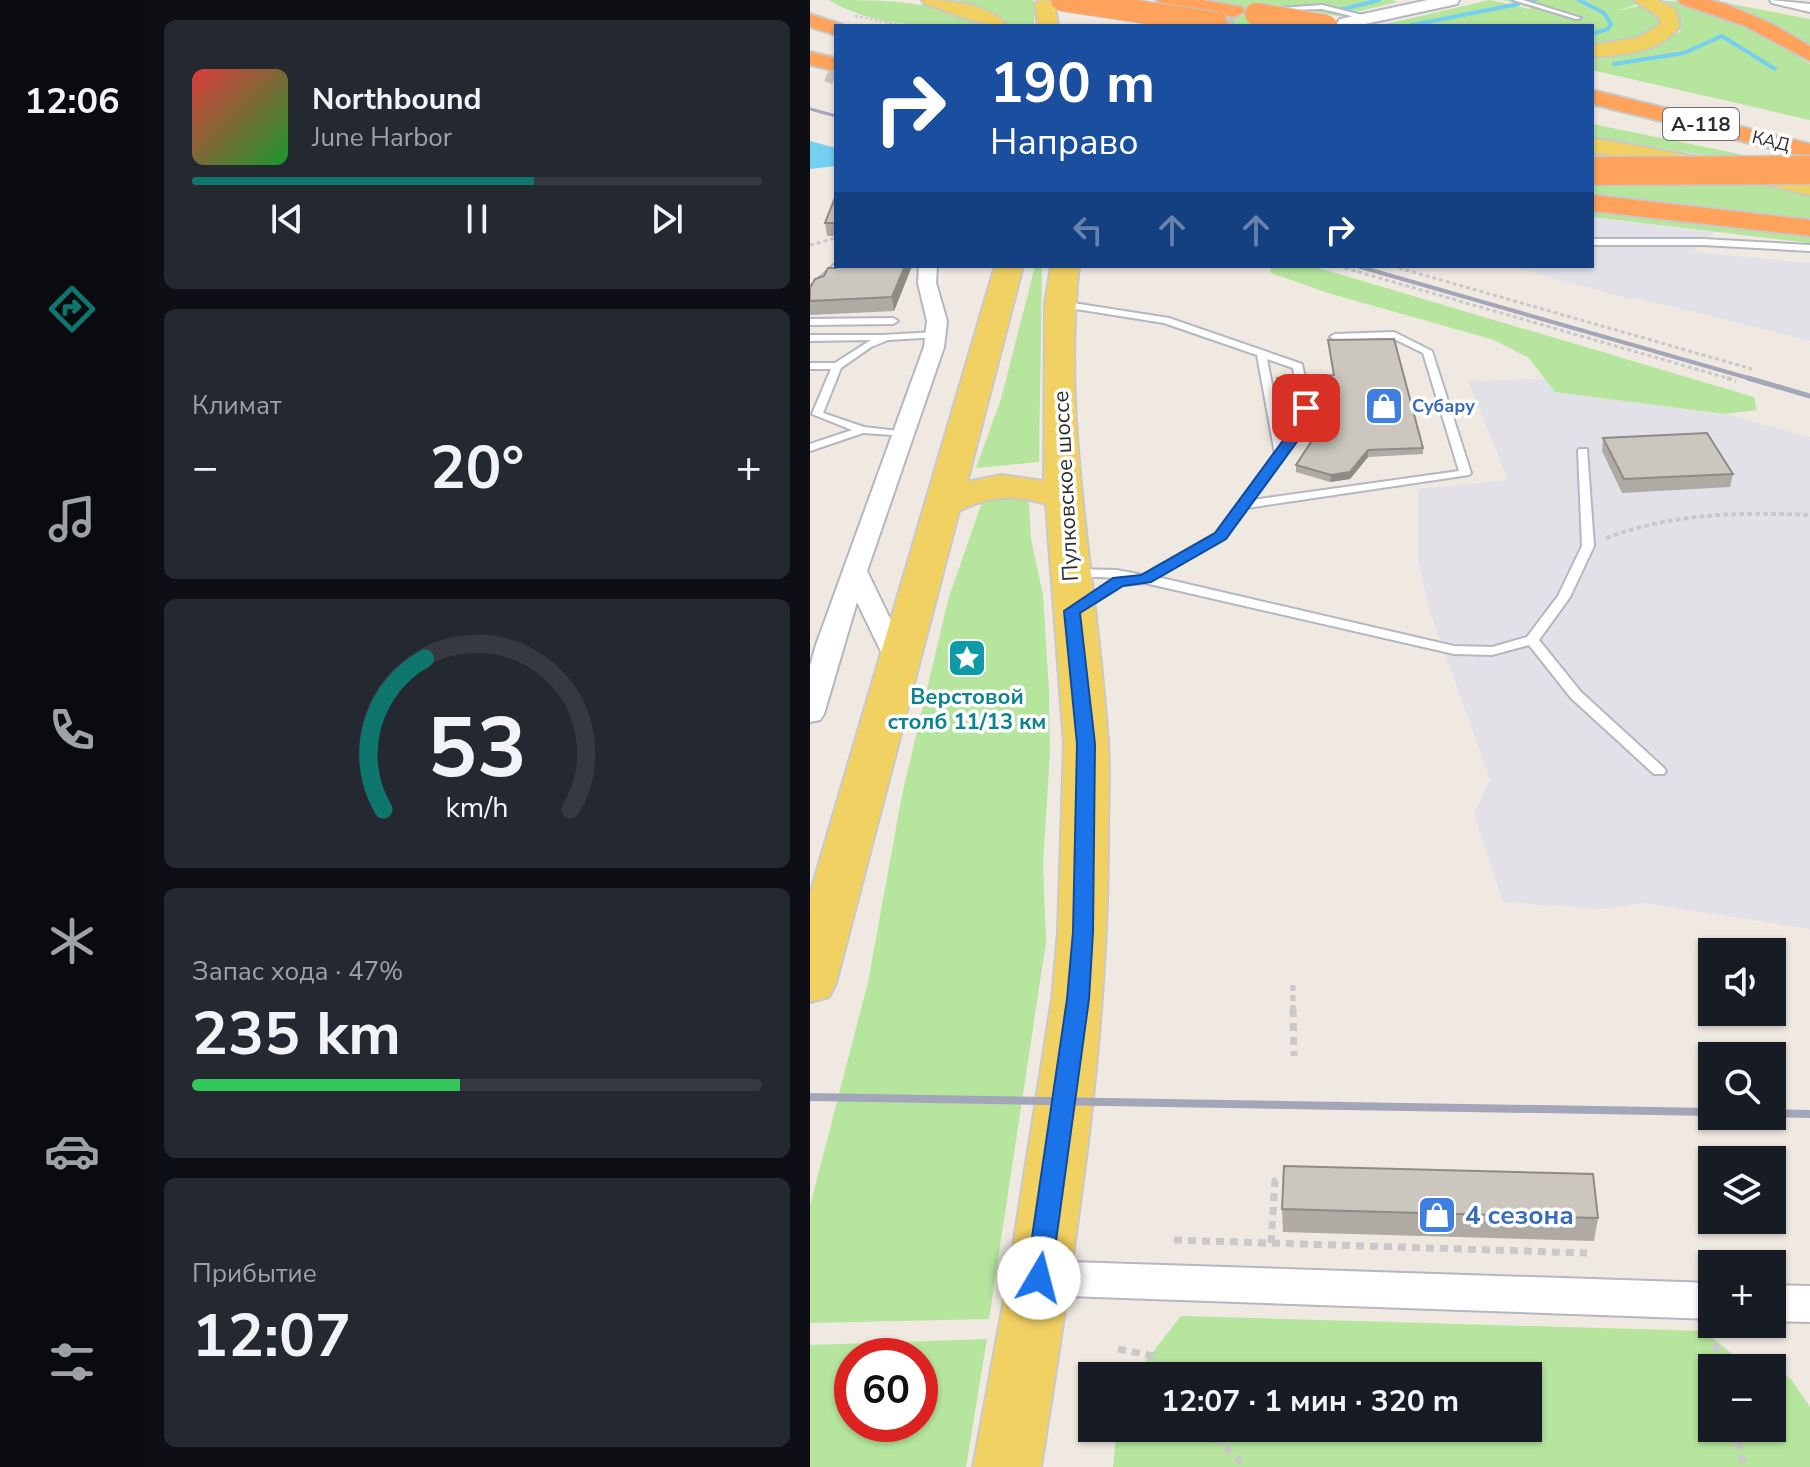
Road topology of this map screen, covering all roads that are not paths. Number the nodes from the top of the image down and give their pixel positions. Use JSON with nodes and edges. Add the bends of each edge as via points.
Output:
{"nodes":[{"id":1,"x":932,"y":0,"type":"edge"},
{"id":2,"x":1166,"y":0,"type":"edge"},
{"id":3,"x":1427,"y":0,"type":"edge"},
{"id":4,"x":1451,"y":0,"type":"edge"},
{"id":5,"x":1516,"y":0,"type":"edge"},
{"id":6,"x":1643,"y":0,"type":"edge"},
{"id":7,"x":1688,"y":0,"type":"edge"},
{"id":8,"x":1783,"y":1,"type":"edge"},
{"id":9,"x":1256,"y":7,"type":"edge"},
{"id":10,"x":1284,"y":8,"type":"dead end"},
{"id":11,"x":1810,"y":8,"type":"edge"},
{"id":12,"x":1059,"y":10,"type":"edge"},
{"id":13,"x":1578,"y":18,"type":"dead end"},
{"id":14,"x":810,"y":20,"type":"edge"},
{"id":15,"x":1225,"y":20,"type":"edge"},
{"id":16,"x":1342,"y":22,"type":"edge"},
{"id":17,"x":994,"y":23,"type":"edge"},
{"id":18,"x":834,"y":28,"type":"edge"},
{"id":19,"x":1594,"y":51,"type":"edge"},
{"id":20,"x":1810,"y":55,"type":"edge"},
{"id":21,"x":1594,"y":82,"type":"edge"},
{"id":22,"x":1594,"y":97,"type":"edge"},
{"id":23,"x":1594,"y":118,"type":"edge"},
{"id":24,"x":1810,"y":134,"type":"edge"},
{"id":25,"x":1594,"y":145,"type":"edge"},
{"id":26,"x":1810,"y":151,"type":"edge"},
{"id":27,"x":1810,"y":164,"type":"edge"},
{"id":28,"x":1716,"y":167,"type":"dead end"},
{"id":29,"x":1810,"y":170,"type":"edge"},
{"id":30,"x":1594,"y":171,"type":"edge"},
{"id":31,"x":1743,"y":172,"type":"dead end"},
{"id":32,"x":1810,"y":187,"type":"edge"},
{"id":33,"x":1594,"y":203,"type":"edge"},
{"id":34,"x":1810,"y":228,"type":"edge"},
{"id":35,"x":1594,"y":242,"type":"edge"},
{"id":36,"x":1810,"y":248,"type":"edge"},
{"id":37,"x":836,"y":268,"type":"edge"},
{"id":38,"x":928,"y":268,"type":"edge"},
{"id":39,"x":1008,"y":268,"type":"edge"},
{"id":40,"x":1065,"y":268,"type":"edge"},
{"id":41,"x":810,"y":292,"type":"edge"},
{"id":42,"x":1060,"y":304,"type":"junction"},
{"id":43,"x":893,"y":321,"type":"dead end"},
{"id":44,"x":810,"y":322,"type":"edge"},
{"id":45,"x":936,"y":335,"type":"junction"},
{"id":46,"x":886,"y":337,"type":"junction"},
{"id":47,"x":1335,"y":337,"type":"edge"},
{"id":48,"x":810,"y":338,"type":"edge"},
{"id":49,"x":1261,"y":352,"type":"junction"},
{"id":50,"x":810,"y":366,"type":"edge"},
{"id":51,"x":837,"y":366,"type":"junction"},
{"id":52,"x":1301,"y":383,"type":"edge"},
{"id":53,"x":1306,"y":408,"type":"dead end"},
{"id":54,"x":814,"y":414,"type":"edge"},
{"id":55,"x":862,"y":430,"type":"junction"},
{"id":56,"x":903,"y":434,"type":"junction"},
{"id":57,"x":810,"y":448,"type":"edge"},
{"id":58,"x":1583,"y":451,"type":"dead end"},
{"id":59,"x":1280,"y":453,"type":"junction"},
{"id":60,"x":1065,"y":498,"type":"junction"},
{"id":61,"x":1242,"y":505,"type":"junction"},
{"id":62,"x":940,"y":507,"type":"junction"},
{"id":63,"x":855,"y":571,"type":"junction"},
{"id":64,"x":1145,"y":579,"type":"junction"},
{"id":65,"x":1071,"y":592,"type":"junction"},
{"id":66,"x":1532,"y":640,"type":"junction"},
{"id":67,"x":818,"y":656,"type":"edge"},
{"id":68,"x":897,"y":660,"type":"junction"},
{"id":69,"x":810,"y":714,"type":"edge"},
{"id":70,"x":1659,"y":771,"type":"dead end"},
{"id":71,"x":818,"y":925,"type":"edge"},
{"id":72,"x":810,"y":983,"type":"edge"},
{"id":73,"x":1039,"y":1278,"type":"junction"},
{"id":74,"x":1786,"y":1303,"type":"edge"},
{"id":75,"x":1810,"y":1304,"type":"edge"},
{"id":76,"x":1698,"y":1316,"type":"edge"},
{"id":77,"x":1007,"y":1467,"type":"edge"}],
"edges":[{"from":1,"to":17,"type":"main road"},
{"from":2,"to":15,"type":"highway"},
{"from":3,"to":16,"type":"street"},
{"from":4,"to":16,"type":"street"},
{"from":5,"to":13,"type":"lane"},
{"from":6,"to":19,"type":"main road","via":[[1669,14],[1665,32]]},
{"from":7,"to":20,"type":"highway","via":[[1736,14]]},
{"from":8,"to":11,"type":"street"},
{"from":9,"to":15,"type":"highway"},
{"from":9,"to":16,"type":"highway","bridge":true},
{"from":10,"to":16,"type":"lane","via":[[1322,7]]},
{"from":12,"to":15,"type":"highway","bridge":true},
{"from":14,"to":18,"type":"highway"},
{"from":21,"to":24,"type":"highway","name":"КАД","number":"А-118"},
{"from":22,"to":26,"type":"highway","name":"КАД","number":"А-118"},
{"from":23,"to":27,"type":"highway"},
{"from":25,"to":28,"type":"main road"},
{"from":29,"to":30,"type":"highway","bridge":true},
{"from":31,"to":32,"type":"main road"},
{"from":33,"to":34,"type":"highway"},
{"from":35,"to":36,"type":"lane"},
{"from":37,"to":41,"type":"lane"},
{"from":38,"to":45,"type":"street"},
{"from":39,"to":62,"type":"main road"},
{"from":40,"to":42,"type":"main road","name":"Пулковское шоссе"},
{"from":42,"to":49,"type":"lane","via":[[1166,320]]},
{"from":42,"to":60,"type":"main road","name":"Пулковское шоссе"},
{"from":43,"to":44,"type":"lane"},
{"from":45,"to":46,"type":"lane"},
{"from":45,"to":56,"type":"street"},
{"from":46,"to":48,"type":"lane"},
{"from":46,"to":51,"type":"lane"},
{"from":47,"to":61,"type":"lane","via":[[1394,335],[1427,351],[1465,473]]},
{"from":49,"to":52,"type":"lane","via":[[1298,366]]},
{"from":49,"to":59,"type":"lane"},
{"from":50,"to":51,"type":"lane"},
{"from":51,"to":54,"type":"lane"},
{"from":53,"to":59,"type":"lane","via":[[1308,417]]},
{"from":54,"to":55,"type":"lane"},
{"from":55,"to":56,"type":"lane"},
{"from":55,"to":57,"type":"lane"},
{"from":56,"to":63,"type":"street"},
{"from":58,"to":66,"type":"lane","via":[[1588,546],[1564,597]]},
{"from":59,"to":61,"type":"lane"},
{"from":60,"to":62,"type":"main road","via":[[1005,484],[966,492]]},
{"from":60,"to":65,"type":"main road","name":"Пулковское шоссе"},
{"from":61,"to":64,"type":"lane","via":[[1220,536]]},
{"from":62,"to":68,"type":"main road"},
{"from":63,"to":67,"type":"street"},
{"from":63,"to":68,"type":"street"},
{"from":64,"to":65,"type":"lane"},
{"from":64,"to":65,"type":"lane","via":[[1117,574]]},
{"from":64,"to":66,"type":"lane","via":[[1454,650],[1492,651]]},
{"from":65,"to":73,"type":"main road","name":"Пулковское шоссе","via":[[1086,744],[1083,932]]},
{"from":66,"to":70,"type":"lane","via":[[1576,695]]},
{"from":67,"to":69,"type":"street"},
{"from":68,"to":71,"type":"main road"},
{"from":71,"to":72,"type":"main road"},
{"from":73,"to":76,"type":"street"},
{"from":73,"to":77,"type":"main road","name":"Пулковское шоссе"},
{"from":74,"to":75,"type":"street"}]}
